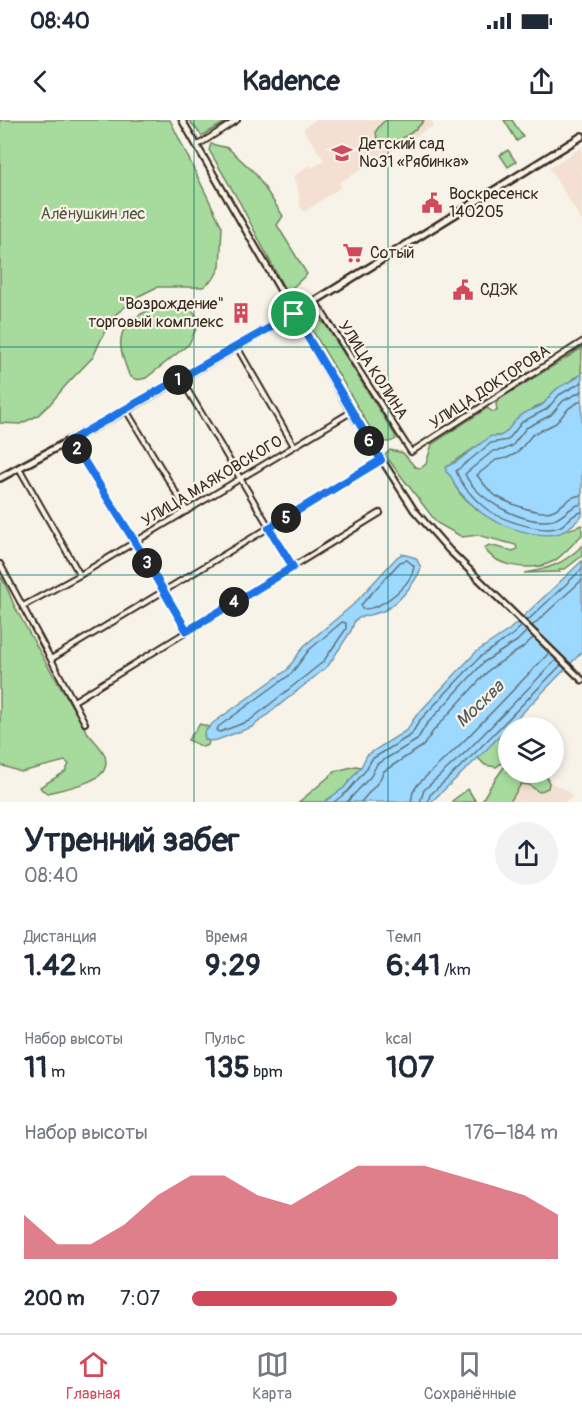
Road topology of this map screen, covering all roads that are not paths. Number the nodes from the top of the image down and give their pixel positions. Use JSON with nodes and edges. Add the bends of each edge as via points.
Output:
{"nodes":[{"id":1,"x":182,"y":120,"type":"edge"},
{"id":2,"x":237,"y":120,"type":"edge"},
{"id":3,"x":582,"y":136,"type":"edge"},
{"id":4,"x":198,"y":145,"type":"junction"},
{"id":5,"x":314,"y":301,"type":"junction"},
{"id":6,"x":294,"y":314,"type":"junction"},
{"id":7,"x":582,"y":342,"type":"edge"},
{"id":8,"x":237,"y":347,"type":"junction"},
{"id":9,"x":181,"y":379,"type":"junction"},
{"id":10,"x":126,"y":410,"type":"junction"},
{"id":11,"x":351,"y":412,"type":"junction"},
{"id":12,"x":71,"y":440,"type":"junction"},
{"id":13,"x":294,"y":446,"type":"junction"},
{"id":14,"x":411,"y":452,"type":"joint"},
{"id":15,"x":381,"y":460,"type":"junction"},
{"id":16,"x":19,"y":468,"type":"junction"},
{"id":17,"x":0,"y":478,"type":"edge"},
{"id":18,"x":240,"y":478,"type":"junction"},
{"id":19,"x":187,"y":511,"type":"junction"},
{"id":20,"x":380,"y":513,"type":"dead end"},
{"id":21,"x":269,"y":528,"type":"junction"},
{"id":22,"x":135,"y":542,"type":"junction"},
{"id":23,"x":0,"y":564,"type":"edge"},
{"id":24,"x":293,"y":567,"type":"junction"},
{"id":25,"x":80,"y":575,"type":"junction"},
{"id":26,"x":163,"y":590,"type":"junction"},
{"id":27,"x":23,"y":606,"type":"junction"},
{"id":28,"x":187,"y":631,"type":"junction"},
{"id":29,"x":51,"y":659,"type":"junction"},
{"id":30,"x":582,"y":680,"type":"edge"},
{"id":31,"x":74,"y":701,"type":"junction"},
{"id":32,"x":85,"y":723,"type":"dead end"}],
"edges":[{"from":1,"to":4,"type":"street"},
{"from":2,"to":4,"type":"street"},
{"from":3,"to":5,"type":"main road"},
{"from":4,"to":6,"type":"street"},
{"from":5,"to":6,"type":"main road"},
{"from":5,"to":14,"type":"street","name":"УЛИЦА КОЛИНА"},
{"from":6,"to":8,"type":"main road"},
{"from":6,"to":11,"type":"street"},
{"from":7,"to":14,"type":"street","name":"УЛИЦА ДОКТОРОВА"},
{"from":8,"to":9,"type":"main road"},
{"from":8,"to":13,"type":"street"},
{"from":9,"to":10,"type":"main road"},
{"from":9,"to":18,"type":"street"},
{"from":10,"to":12,"type":"main road"},
{"from":10,"to":19,"type":"street"},
{"from":11,"to":13,"type":"street","name":"УЛИЦА МАЯКОВСКОГО"},
{"from":11,"to":15,"type":"street"},
{"from":12,"to":16,"type":"main road"},
{"from":12,"to":22,"type":"street"},
{"from":13,"to":18,"type":"street","name":"УЛИЦА МАЯКОВСКОГО"},
{"from":15,"to":21,"type":"street"},
{"from":15,"to":30,"type":"street","via":[[414,510]]},
{"from":16,"to":17,"type":"main road"},
{"from":16,"to":25,"type":"street"},
{"from":18,"to":19,"type":"street","name":"УЛИЦА МАЯКОВСКОГО"},
{"from":18,"to":21,"type":"street"},
{"from":19,"to":22,"type":"street","name":"УЛИЦА МАЯКОВСКОГО"},
{"from":20,"to":24,"type":"street"},
{"from":21,"to":24,"type":"street"},
{"from":21,"to":26,"type":"street"},
{"from":22,"to":25,"type":"street","name":"УЛИЦА МАЯКОВСКОГО"},
{"from":22,"to":26,"type":"street"},
{"from":23,"to":27,"type":"street"},
{"from":24,"to":28,"type":"street"},
{"from":25,"to":27,"type":"street","name":"УЛИЦА МАЯКОВСКОГО"},
{"from":26,"to":28,"type":"street"},
{"from":26,"to":29,"type":"street"},
{"from":27,"to":29,"type":"street"},
{"from":28,"to":31,"type":"street"},
{"from":29,"to":31,"type":"street"},
{"from":31,"to":32,"type":"street"}]}
